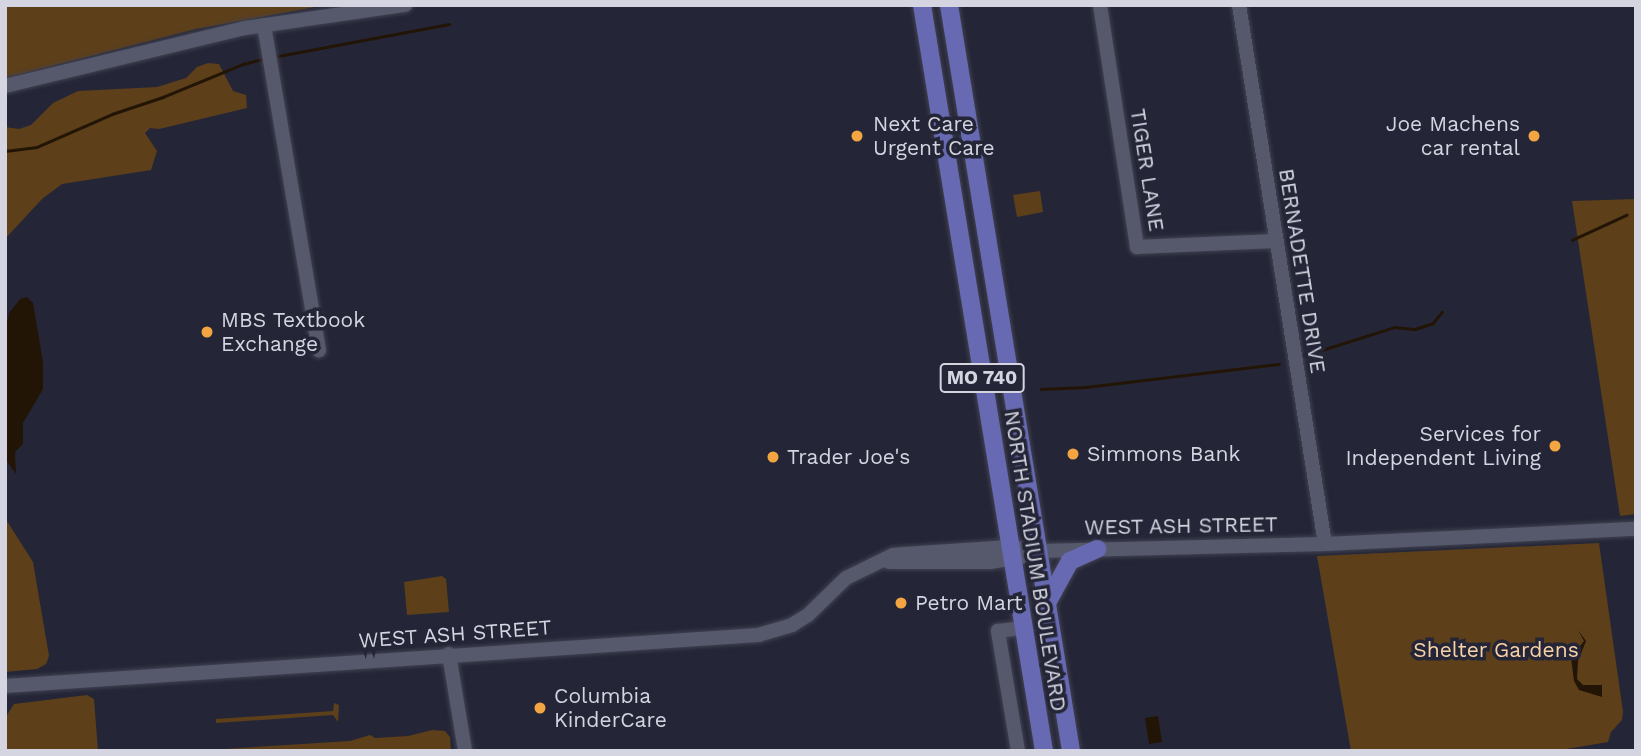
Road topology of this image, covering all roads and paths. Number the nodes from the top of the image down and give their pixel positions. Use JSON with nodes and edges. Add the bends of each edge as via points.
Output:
{"nodes":[{"id":1,"x":405,"y":5,"type":"edge"},
{"id":2,"x":922,"y":5,"type":"edge"},
{"id":3,"x":949,"y":5,"type":"edge"},
{"id":4,"x":1100,"y":5,"type":"edge"},
{"id":5,"x":1239,"y":5,"type":"edge"},
{"id":6,"x":264,"y":25,"type":"junction"},
{"id":7,"x":5,"y":86,"type":"edge"},
{"id":8,"x":1275,"y":241,"type":"junction"},
{"id":9,"x":319,"y":350,"type":"dead end"},
{"id":10,"x":1636,"y":528,"type":"edge"},
{"id":11,"x":1325,"y":544,"type":"junction"},
{"id":12,"x":1097,"y":549,"type":"junction"},
{"id":13,"x":1038,"y":551,"type":"junction"},
{"id":14,"x":1010,"y":554,"type":"junction"},
{"id":15,"x":1047,"y":603,"type":"junction"},
{"id":16,"x":1022,"y":628,"type":"junction"},
{"id":17,"x":449,"y":654,"type":"junction"},
{"id":18,"x":5,"y":686,"type":"edge"},
{"id":19,"x":466,"y":751,"type":"edge"},
{"id":20,"x":1018,"y":751,"type":"edge"},
{"id":21,"x":1044,"y":751,"type":"edge"},
{"id":22,"x":1071,"y":751,"type":"edge"}],
"edges":[{"from":1,"to":6,"type":"street"},
{"from":2,"to":14,"type":"main road","name":"NORTH STADIUM BOULEVARD","number":"MO 740"},
{"from":3,"to":13,"type":"main road","name":"NORTH STADIUM BOULEVARD","number":"MO 740"},
{"from":4,"to":8,"type":"street","name":"TIGER LANE","via":[[1137,247]]},
{"from":5,"to":8,"type":"street","name":"BERNADETTE DRIVE"},
{"from":6,"to":7,"type":"street"},
{"from":6,"to":9,"type":"street"},
{"from":8,"to":11,"type":"street","name":"BERNADETTE DRIVE"},
{"from":10,"to":11,"type":"street","name":"WEST ASH STREET"},
{"from":11,"to":12,"type":"street","name":"WEST ASH STREET"},
{"from":12,"to":13,"type":"street","name":"WEST ASH STREET"},
{"from":12,"to":15,"type":"main road","via":[[1070,561]]},
{"from":13,"to":14,"type":"street","name":"WEST ASH STREET"},
{"from":13,"to":15,"type":"main road","name":"NORTH STADIUM BOULEVARD","number":"MO 740"},
{"from":14,"to":16,"type":"main road","name":"NORTH STADIUM BOULEVARD","number":"MO 740"},
{"from":14,"to":17,"type":"street","name":"WEST ASH STREET","via":[[893,555],[846,578],[808,615],[775,632]]},
{"from":15,"to":22,"type":"main road","name":"NORTH STADIUM BOULEVARD","number":"MO 740"},
{"from":16,"to":20,"type":"street","via":[[999,631]]},
{"from":16,"to":21,"type":"main road","name":"NORTH STADIUM BOULEVARD","number":"MO 740"},
{"from":17,"to":18,"type":"street","name":"WEST ASH STREET"},
{"from":17,"to":19,"type":"street"}]}
